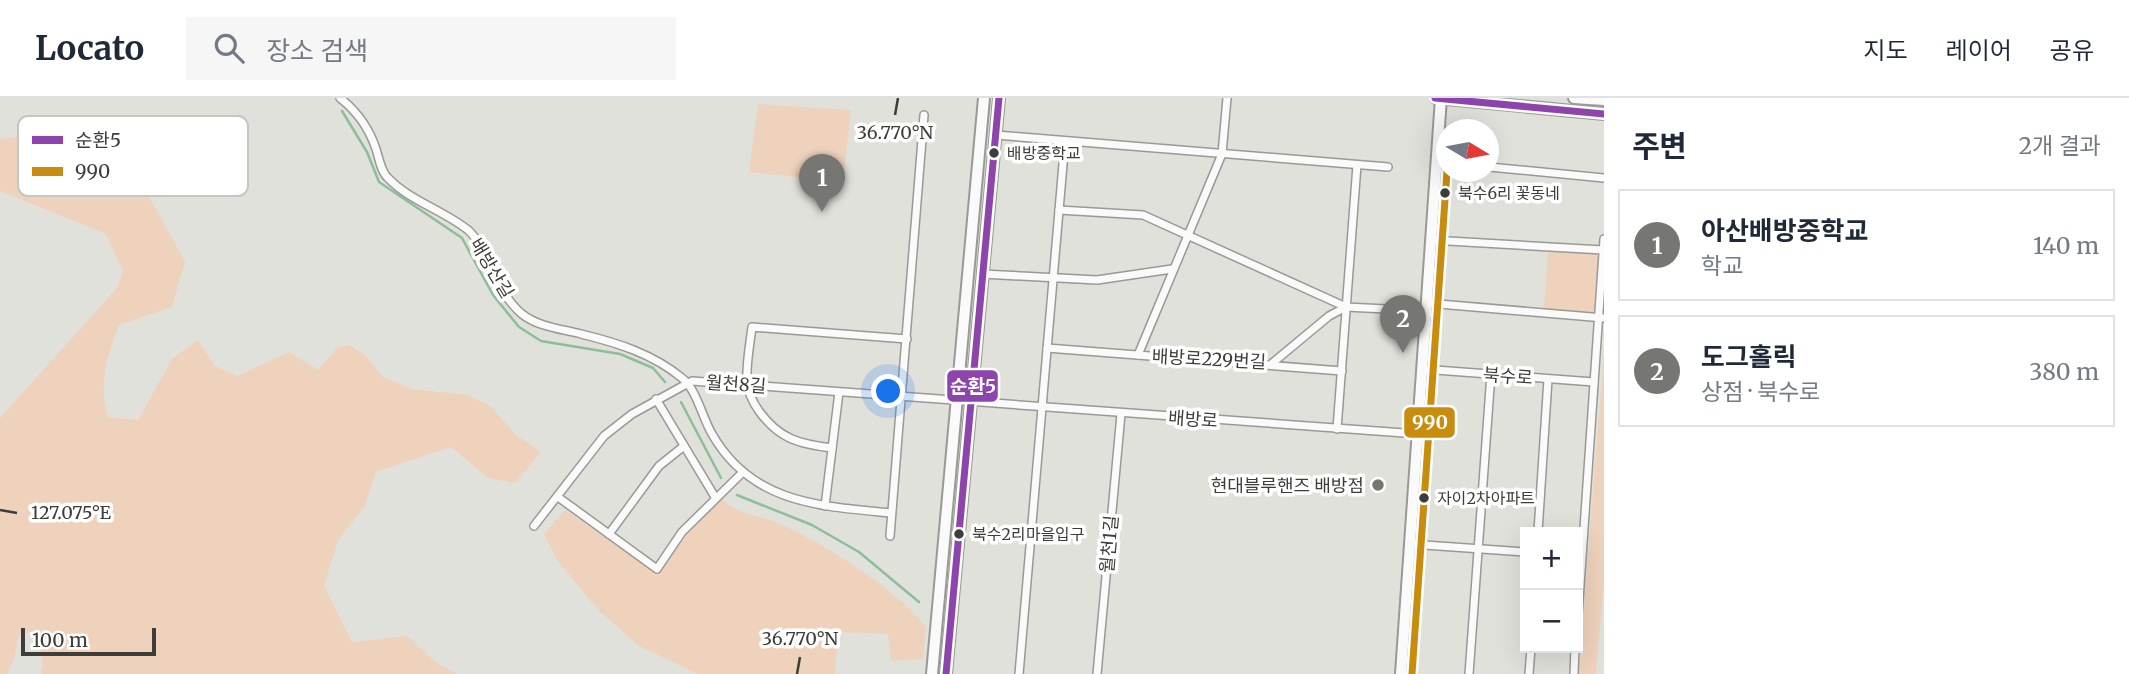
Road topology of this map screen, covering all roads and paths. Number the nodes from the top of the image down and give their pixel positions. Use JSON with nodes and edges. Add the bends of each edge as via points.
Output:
{"nodes":[{"id":1,"x":340,"y":98,"type":"edge"},
{"id":2,"x":984,"y":98,"type":"edge"},
{"id":3,"x":999,"y":98,"type":"edge"},
{"id":4,"x":1227,"y":98,"type":"edge"},
{"id":5,"x":1435,"y":98,"type":"edge"},
{"id":6,"x":1441,"y":98,"type":"edge"},
{"id":7,"x":1574,"y":98,"type":"edge"},
{"id":8,"x":1604,"y":100,"type":"edge"},
{"id":9,"x":1604,"y":114,"type":"edge"},
{"id":10,"x":924,"y":115,"type":"dead end"},
{"id":11,"x":1441,"y":119,"type":"edge"},
{"id":12,"x":996,"y":135,"type":"junction"},
{"id":13,"x":1065,"y":141,"type":"junction"},
{"id":14,"x":1222,"y":154,"type":"junction"},
{"id":15,"x":1357,"y":165,"type":"junction"},
{"id":16,"x":1388,"y":167,"type":"dead end"},
{"id":17,"x":1499,"y":168,"type":"edge"},
{"id":18,"x":1604,"y":178,"type":"edge"},
{"id":19,"x":1439,"y":182,"type":"edge"},
{"id":20,"x":1059,"y":210,"type":"junction"},
{"id":21,"x":1187,"y":235,"type":"junction"},
{"id":22,"x":1604,"y":239,"type":"edge"},
{"id":23,"x":1431,"y":240,"type":"junction"},
{"id":24,"x":1603,"y":250,"type":"edge"},
{"id":25,"x":1172,"y":269,"type":"junction"},
{"id":26,"x":982,"y":274,"type":"junction"},
{"id":27,"x":1053,"y":279,"type":"junction"},
{"id":28,"x":1346,"y":307,"type":"junction"},
{"id":29,"x":1427,"y":307,"type":"junction"},
{"id":30,"x":1601,"y":318,"type":"edge"},
{"id":31,"x":907,"y":339,"type":"junction"},
{"id":32,"x":1047,"y":348,"type":"junction"},
{"id":33,"x":1138,"y":355,"type":"junction"},
{"id":34,"x":1270,"y":365,"type":"junction"},
{"id":35,"x":1422,"y":369,"type":"junction"},
{"id":36,"x":1342,"y":370,"type":"junction"},
{"id":37,"x":1491,"y":374,"type":"junction"},
{"id":38,"x":1548,"y":379,"type":"junction"},
{"id":39,"x":687,"y":382,"type":"junction"},
{"id":40,"x":1594,"y":382,"type":"junction"},
{"id":41,"x":746,"y":383,"type":"junction"},
{"id":42,"x":839,"y":392,"type":"junction"},
{"id":43,"x":902,"y":398,"type":"junction"},
{"id":44,"x":656,"y":400,"type":"junction"},
{"id":45,"x":955,"y":402,"type":"junction"},
{"id":46,"x":969,"y":403,"type":"junction"},
{"id":47,"x":1041,"y":408,"type":"junction"},
{"id":48,"x":1121,"y":414,"type":"junction"},
{"id":49,"x":1337,"y":429,"type":"junction"},
{"id":50,"x":1418,"y":434,"type":"junction"},
{"id":51,"x":684,"y":446,"type":"junction"},
{"id":52,"x":832,"y":448,"type":"junction"},
{"id":53,"x":742,"y":473,"type":"junction"},
{"id":54,"x":558,"y":497,"type":"junction"},
{"id":55,"x":715,"y":497,"type":"junction"},
{"id":56,"x":825,"y":506,"type":"junction"},
{"id":57,"x":891,"y":513,"type":"junction"},
{"id":58,"x":534,"y":526,"type":"dead end"},
{"id":59,"x":1538,"y":527,"type":"edge"},
{"id":60,"x":1582,"y":527,"type":"edge"},
{"id":61,"x":609,"y":534,"type":"junction"},
{"id":62,"x":890,"y":536,"type":"dead end"},
{"id":63,"x":1410,"y":544,"type":"junction"},
{"id":64,"x":1478,"y":548,"type":"junction"},
{"id":65,"x":1520,"y":552,"type":"edge"},
{"id":66,"x":1531,"y":653,"type":"edge"},
{"id":67,"x":1576,"y":653,"type":"edge"},
{"id":68,"x":932,"y":674,"type":"edge"},
{"id":69,"x":946,"y":674,"type":"edge"},
{"id":70,"x":1019,"y":674,"type":"edge"},
{"id":71,"x":1097,"y":674,"type":"edge"},
{"id":72,"x":1401,"y":674,"type":"edge"},
{"id":73,"x":1469,"y":674,"type":"edge"},
{"id":74,"x":1529,"y":674,"type":"edge"},
{"id":75,"x":1574,"y":674,"type":"edge"}],
"edges":[{"from":1,"to":39,"type":"street","name":"배방산길","via":[[358,113],[386,176],[470,231],[498,286],[522,314],[540,324],[647,355]]},
{"from":2,"to":45,"type":"street"},
{"from":3,"to":12,"type":"street"},
{"from":4,"to":14,"type":"street","name":"배방로229번길"},
{"from":5,"to":6,"type":"street"},
{"from":6,"to":9,"type":"street"},
{"from":6,"to":11,"type":"street"},
{"from":7,"to":8,"type":"street"},
{"from":10,"to":31,"type":"street"},
{"from":12,"to":13,"type":"street"},
{"from":12,"to":26,"type":"street"},
{"from":13,"to":14,"type":"street"},
{"from":13,"to":20,"type":"street"},
{"from":14,"to":15,"type":"street"},
{"from":14,"to":21,"type":"street","name":"배방로229번길"},
{"from":15,"to":16,"type":"street"},
{"from":15,"to":28,"type":"street"},
{"from":17,"to":18,"type":"street"},
{"from":19,"to":23,"type":"street"},
{"from":20,"to":21,"type":"street","via":[[1143,215]]},
{"from":20,"to":27,"type":"street"},
{"from":21,"to":25,"type":"street","name":"배방로229번길"},
{"from":21,"to":28,"type":"street"},
{"from":22,"to":24,"type":"street"},
{"from":23,"to":24,"type":"street"},
{"from":23,"to":29,"type":"street"},
{"from":24,"to":30,"type":"street"},
{"from":25,"to":27,"type":"street","via":[[1097,280]]},
{"from":25,"to":33,"type":"street","name":"배방로229번길"},
{"from":26,"to":27,"type":"street"},
{"from":26,"to":46,"type":"street"},
{"from":27,"to":32,"type":"street"},
{"from":28,"to":29,"type":"street"},
{"from":28,"to":34,"type":"street","name":"배방로229번길"},
{"from":28,"to":36,"type":"street"},
{"from":29,"to":30,"type":"street"},
{"from":29,"to":35,"type":"street"},
{"from":30,"to":40,"type":"street"},
{"from":31,"to":41,"type":"street","via":[[752,327]]},
{"from":31,"to":43,"type":"street"},
{"from":32,"to":33,"type":"street","name":"배방로229번길"},
{"from":32,"to":47,"type":"street"},
{"from":33,"to":34,"type":"street","name":"배방로229번길"},
{"from":34,"to":36,"type":"street"},
{"from":35,"to":37,"type":"street","name":"북수로"},
{"from":35,"to":50,"type":"street"},
{"from":36,"to":49,"type":"street"},
{"from":37,"to":38,"type":"street","name":"북수로"},
{"from":37,"to":64,"type":"street"},
{"from":38,"to":40,"type":"street","name":"북수로"},
{"from":38,"to":59,"type":"street"},
{"from":39,"to":41,"type":"street","name":"월천8길"},
{"from":39,"to":44,"type":"street","name":"월천8길"},
{"from":39,"to":53,"type":"street","via":[[713,435]]},
{"from":40,"to":60,"type":"street"},
{"from":41,"to":42,"type":"street","name":"월천8길"},
{"from":41,"to":52,"type":"street","via":[[755,406],[784,438]]},
{"from":42,"to":43,"type":"street","name":"월천8길"},
{"from":42,"to":52,"type":"street"},
{"from":43,"to":45,"type":"street","name":"월천8길"},
{"from":43,"to":57,"type":"street"},
{"from":44,"to":51,"type":"street"},
{"from":44,"to":54,"type":"street","name":"월천8길","via":[[604,436]]},
{"from":45,"to":46,"type":"street","name":"배방로"},
{"from":45,"to":68,"type":"street"},
{"from":46,"to":47,"type":"street","name":"배방로"},
{"from":46,"to":69,"type":"street"},
{"from":47,"to":48,"type":"street","name":"배방로"},
{"from":47,"to":70,"type":"street"},
{"from":48,"to":49,"type":"street","name":"배방로"},
{"from":48,"to":71,"type":"street","name":"월천1길"},
{"from":49,"to":50,"type":"street","name":"배방로"},
{"from":50,"to":63,"type":"street"},
{"from":51,"to":55,"type":"street"},
{"from":51,"to":61,"type":"street","via":[[659,466]]},
{"from":52,"to":56,"type":"street"},
{"from":53,"to":55,"type":"street"},
{"from":53,"to":56,"type":"street","via":[[771,492]]},
{"from":54,"to":58,"type":"street","name":"월천8길"},
{"from":54,"to":61,"type":"street"},
{"from":55,"to":61,"type":"street","via":[[657,569]]},
{"from":56,"to":57,"type":"street"},
{"from":57,"to":62,"type":"street"},
{"from":63,"to":64,"type":"street"},
{"from":63,"to":72,"type":"street"},
{"from":64,"to":65,"type":"street"},
{"from":64,"to":73,"type":"street"},
{"from":66,"to":74,"type":"street"},
{"from":67,"to":75,"type":"street"}]}
